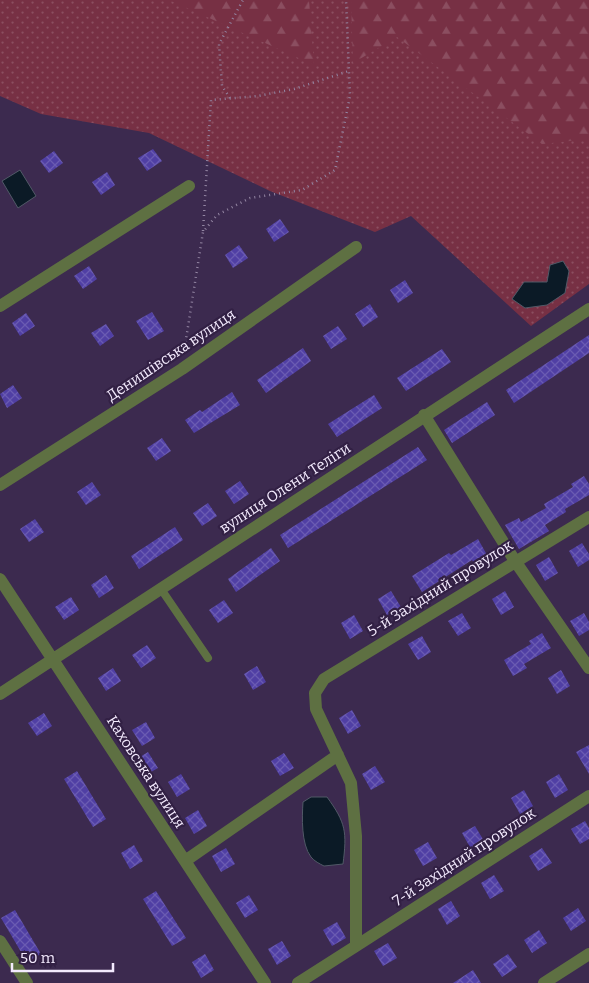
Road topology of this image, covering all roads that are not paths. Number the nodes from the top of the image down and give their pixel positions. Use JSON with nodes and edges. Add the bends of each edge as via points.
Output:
{"nodes":[{"id":1,"x":189,"y":186,"type":"dead end"},
{"id":2,"x":356,"y":246,"type":"dead end"},
{"id":3,"x":0,"y":306,"type":"edge"},
{"id":4,"x":589,"y":309,"type":"edge"},
{"id":5,"x":424,"y":415,"type":"junction"},
{"id":6,"x":0,"y":485,"type":"edge"},
{"id":7,"x":589,"y":517,"type":"edge"},
{"id":8,"x":515,"y":561,"type":"junction"},
{"id":9,"x":0,"y":579,"type":"edge"},
{"id":10,"x":161,"y":589,"type":"junction"},
{"id":11,"x":208,"y":658,"type":"dead end"},
{"id":12,"x":54,"y":660,"type":"junction"},
{"id":13,"x":589,"y":668,"type":"edge"},
{"id":14,"x":0,"y":694,"type":"edge"},
{"id":15,"x":338,"y":755,"type":"junction"},
{"id":16,"x":589,"y":796,"type":"edge"},
{"id":17,"x":185,"y":861,"type":"junction"},
{"id":18,"x":0,"y":941,"type":"edge"},
{"id":19,"x":356,"y":946,"type":"junction"},
{"id":20,"x":589,"y":954,"type":"edge"},
{"id":21,"x":27,"y":983,"type":"edge"},
{"id":22,"x":264,"y":983,"type":"edge"},
{"id":23,"x":298,"y":983,"type":"edge"},
{"id":24,"x":544,"y":983,"type":"edge"}],
"edges":[{"from":1,"to":3,"type":"street"},
{"from":2,"to":6,"type":"street","name":"Денишівська вулиця","via":[[182,369]]},
{"from":4,"to":5,"type":"street","name":"вулиця Олени Теліги"},
{"from":5,"to":8,"type":"street"},
{"from":5,"to":10,"type":"street","name":"вулиця Олени Теліги"},
{"from":7,"to":8,"type":"street","name":"5-й Західний провулок"},
{"from":8,"to":13,"type":"street"},
{"from":8,"to":15,"type":"street","name":"5-й Західний провулок","via":[[324,679],[315,693],[316,709]]},
{"from":9,"to":12,"type":"street","name":"Каховська вулиця"},
{"from":10,"to":11,"type":"lane"},
{"from":10,"to":12,"type":"street","name":"вулиця Олени Теліги"},
{"from":12,"to":14,"type":"street","name":"вулиця Олени Теліги"},
{"from":12,"to":17,"type":"street","name":"Каховська вулиця"},
{"from":15,"to":17,"type":"street"},
{"from":15,"to":19,"type":"street","via":[[351,783],[356,836]]},
{"from":16,"to":19,"type":"street","name":"7-й Західний провулок"},
{"from":17,"to":22,"type":"street","name":"Каховська вулиця"},
{"from":18,"to":21,"type":"street"},
{"from":19,"to":23,"type":"street","name":"7-й Західний провулок"},
{"from":20,"to":24,"type":"street"}]}
